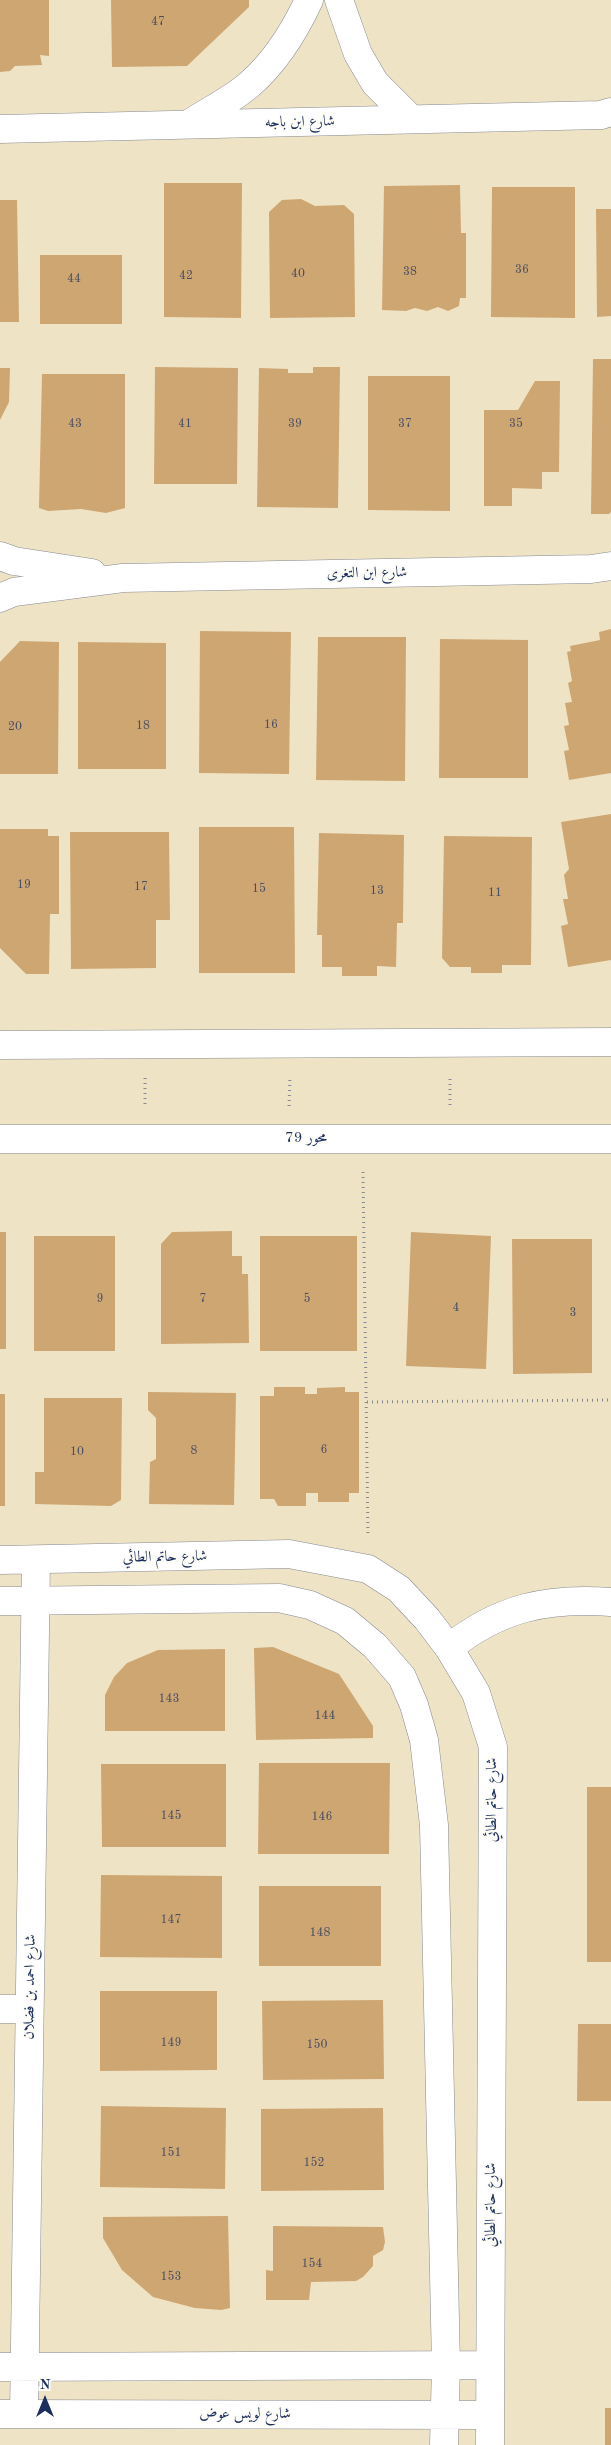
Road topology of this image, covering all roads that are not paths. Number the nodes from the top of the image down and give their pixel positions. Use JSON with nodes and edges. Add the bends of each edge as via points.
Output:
{"nodes":[{"id":1,"x":309,"y":0,"type":"edge"},
{"id":2,"x":338,"y":0,"type":"edge"},
{"id":3,"x":608,"y":116,"type":"edge"},
{"id":4,"x":412,"y":119,"type":"junction"},
{"id":5,"x":189,"y":124,"type":"junction"},
{"id":6,"x":0,"y":129,"type":"edge"},
{"id":7,"x":0,"y":556,"type":"edge"},
{"id":8,"x":611,"y":566,"type":"edge"},
{"id":9,"x":123,"y":578,"type":"junction"},
{"id":10,"x":0,"y":598,"type":"edge"},
{"id":11,"x":611,"y":1042,"type":"edge"},
{"id":12,"x":1,"y":1045,"type":"edge"},
{"id":13,"x":0,"y":1139,"type":"edge"},
{"id":14,"x":611,"y":1140,"type":"edge"},
{"id":15,"x":0,"y":1560,"type":"edge"},
{"id":16,"x":36,"y":1560,"type":"junction"},
{"id":17,"x":35,"y":1600,"type":"junction"},
{"id":18,"x":0,"y":1601,"type":"edge"},
{"id":19,"x":611,"y":1602,"type":"edge"},
{"id":20,"x":449,"y":1648,"type":"junction"},
{"id":21,"x":0,"y":2009,"type":"edge"},
{"id":22,"x":29,"y":2009,"type":"junction"},
{"id":23,"x":446,"y":2366,"type":"junction"},
{"id":24,"x":490,"y":2366,"type":"junction"},
{"id":25,"x":12,"y":2367,"type":"edge"},
{"id":26,"x":12,"y":2414,"type":"edge"},
{"id":27,"x":444,"y":2415,"type":"junction"},
{"id":28,"x":490,"y":2415,"type":"junction"},
{"id":29,"x":444,"y":2445,"type":"edge"},
{"id":30,"x":490,"y":2445,"type":"edge"}],
"edges":[{"from":1,"to":5,"type":"street","via":[[278,52],[250,84]]},
{"from":2,"to":4,"type":"street","via":[[358,54],[375,83]]},
{"from":3,"to":4,"type":"street","name":"شارع ابن باجه"},
{"from":4,"to":5,"type":"street","name":"شارع ابن باجه"},
{"from":5,"to":6,"type":"street","name":"شارع ابن باجه"},
{"from":7,"to":9,"type":"street","name":"شارع ابن التغرى"},
{"from":8,"to":9,"type":"street","name":"شارع ابن التغرى"},
{"from":9,"to":10,"type":"street","name":"شارع ابن التغرى","via":[[14,592]]},
{"from":11,"to":12,"type":"street"},
{"from":13,"to":14,"type":"street","name":"محور 79"},
{"from":15,"to":16,"type":"street","name":"شارع حاتم الطائي"},
{"from":16,"to":17,"type":"street","name":"شارع احمد بن فضلان"},
{"from":16,"to":20,"type":"street","name":"شارع حاتم الطائي","via":[[290,1554],[368,1569],[399,1589]]},
{"from":17,"to":18,"type":"street"},
{"from":17,"to":22,"type":"street","name":"شارع احمد بن فضلان"},
{"from":17,"to":23,"type":"street","via":[[279,1598],[310,1605],[346,1621],[375,1646],[402,1677],[424,1740],[434,1825]]},
{"from":19,"to":20,"type":"street","via":[[540,1603],[505,1614],[471,1630]]},
{"from":20,"to":24,"type":"street","name":"شارع حاتم الطائي","via":[[476,1693],[493,1748]]},
{"from":21,"to":22,"type":"street"},
{"from":22,"to":25,"type":"street","name":"شارع احمد بن فضلان"},
{"from":23,"to":24,"type":"street"},
{"from":23,"to":25,"type":"street"},
{"from":23,"to":27,"type":"street"},
{"from":24,"to":28,"type":"street","name":"شارع حاتم الطائي"},
{"from":25,"to":26,"type":"street","name":"شارع احمد بن فضلان"},
{"from":26,"to":27,"type":"street","name":"شارع لويس عوض"},
{"from":27,"to":28,"type":"street","name":"شارع لويس عوض"},
{"from":27,"to":29,"type":"street"},
{"from":28,"to":30,"type":"street","name":"شارع حاتم الطائي"}]}
